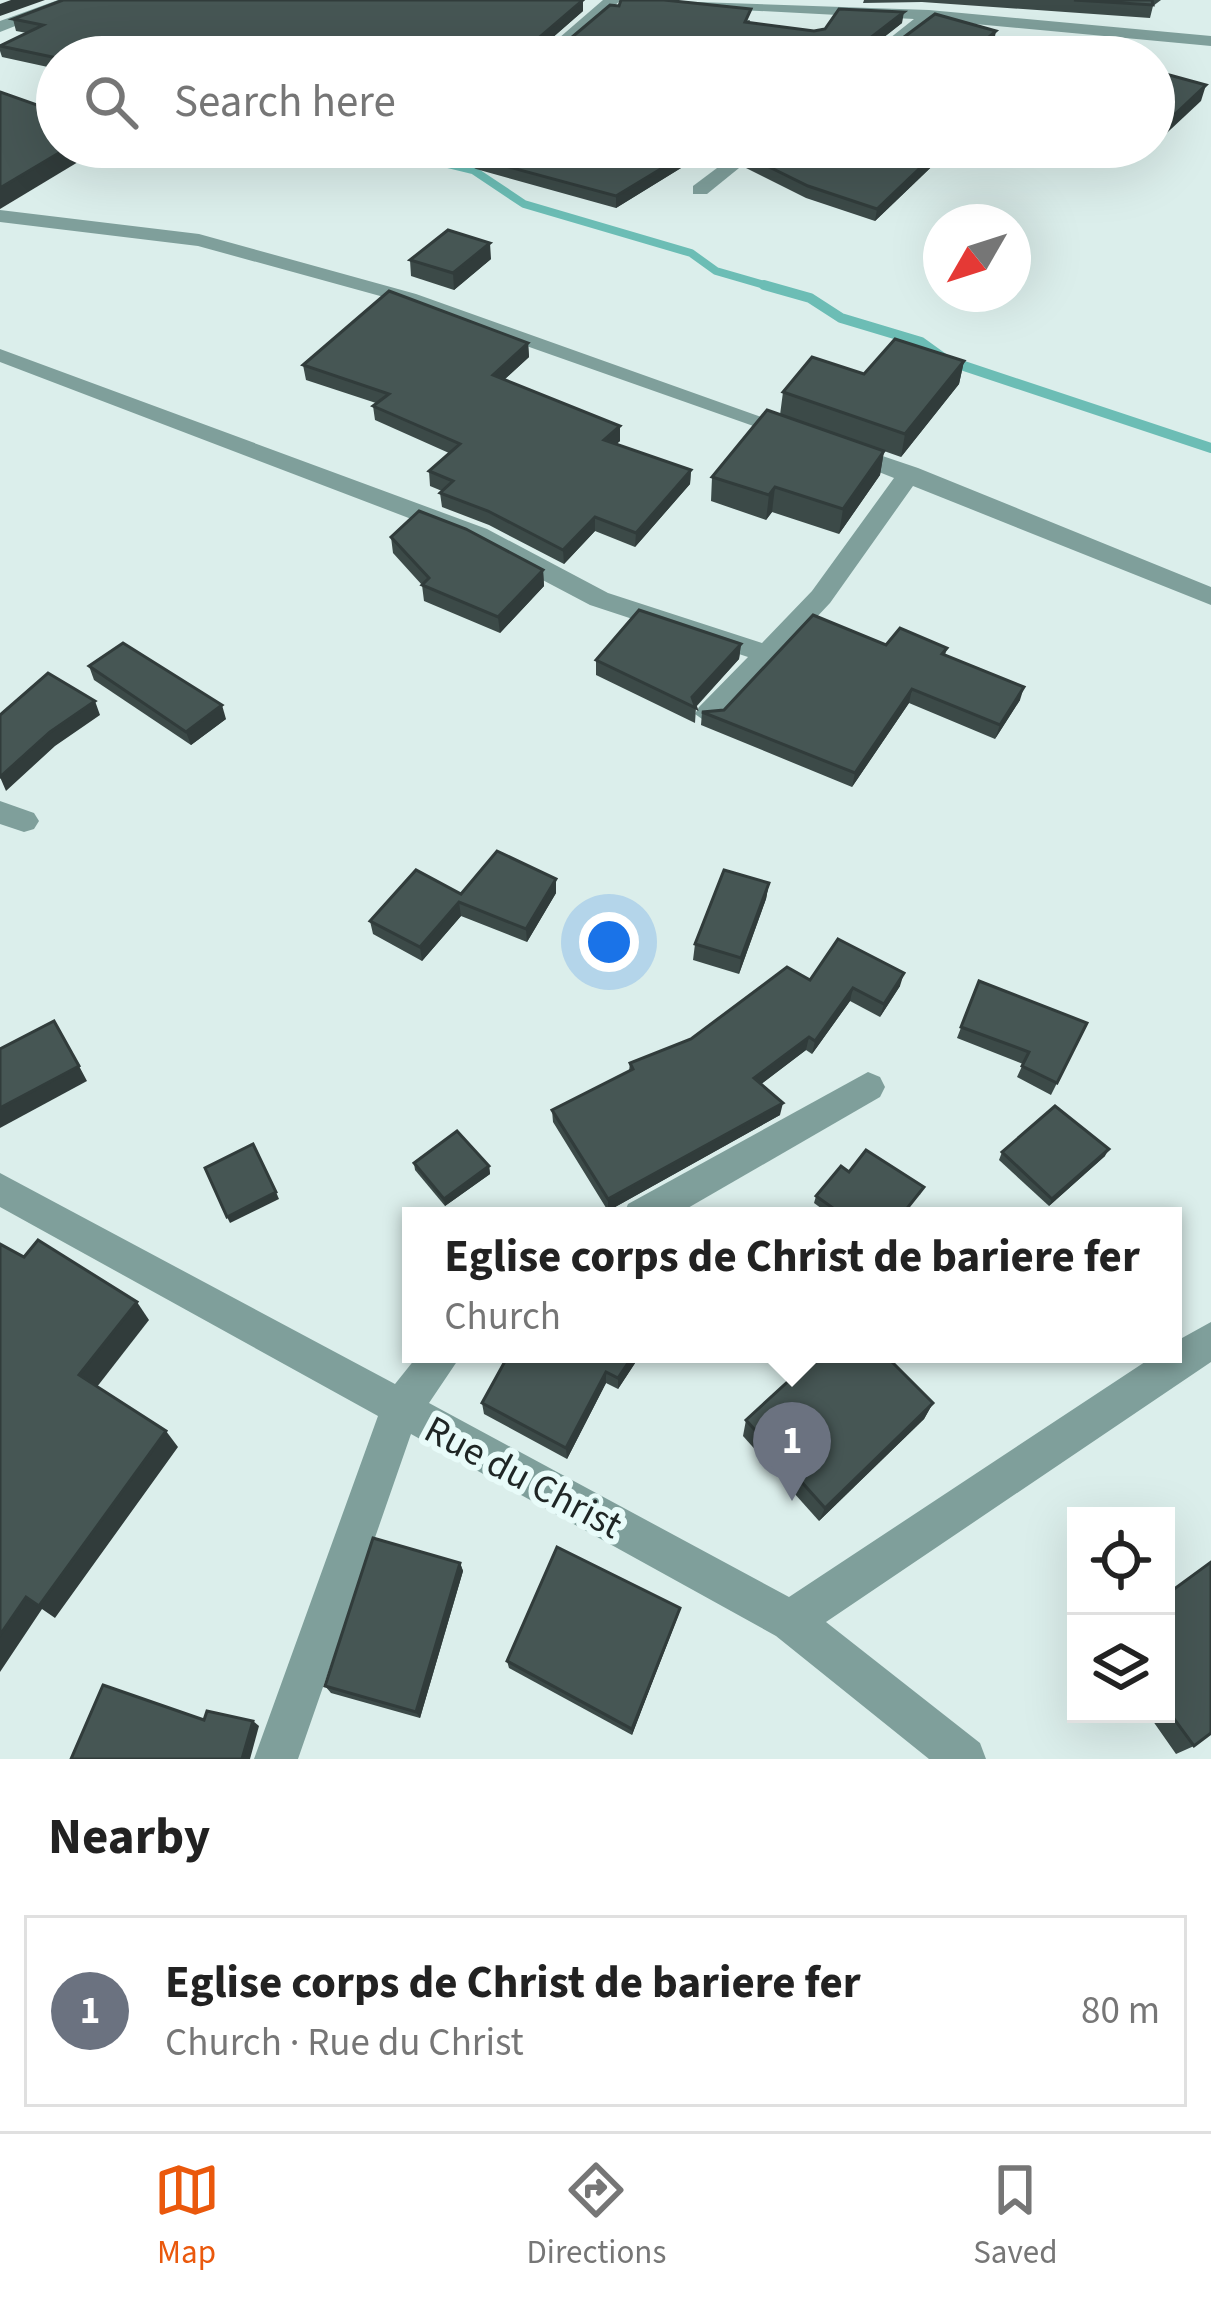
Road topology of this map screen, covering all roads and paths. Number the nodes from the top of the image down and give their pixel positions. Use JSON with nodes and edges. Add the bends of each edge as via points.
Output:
{"nodes":[{"id":1,"x":73,"y":0,"type":"edge"},
{"id":2,"x":613,"y":0,"type":"edge"},
{"id":3,"x":646,"y":0,"type":"edge"},
{"id":4,"x":929,"y":15,"type":"junction"},
{"id":5,"x":0,"y":27,"type":"edge"},
{"id":6,"x":570,"y":36,"type":"edge"},
{"id":7,"x":902,"y":36,"type":"edge"},
{"id":8,"x":1157,"y":36,"type":"edge"},
{"id":9,"x":1175,"y":38,"type":"edge"},
{"id":10,"x":1211,"y":41,"type":"edge"},
{"id":11,"x":729,"y":168,"type":"edge"},
{"id":12,"x":700,"y":190,"type":"dead end"},
{"id":13,"x":0,"y":216,"type":"edge"},
{"id":14,"x":0,"y":355,"type":"edge"},
{"id":15,"x":910,"y":473,"type":"junction"},
{"id":16,"x":1211,"y":597,"type":"edge"},
{"id":17,"x":764,"y":653,"type":"junction"},
{"id":18,"x":709,"y":714,"type":"edge"},
{"id":19,"x":868,"y":1087,"type":"dead end"},
{"id":20,"x":0,"y":1189,"type":"edge"},
{"id":21,"x":657,"y":1207,"type":"edge"},
{"id":22,"x":1211,"y":1340,"type":"edge"},
{"id":23,"x":1182,"y":1359,"type":"edge"},
{"id":24,"x":436,"y":1363,"type":"edge"},
{"id":25,"x":1177,"y":1363,"type":"edge"},
{"id":26,"x":400,"y":1409,"type":"junction"},
{"id":27,"x":791,"y":1621,"type":"junction"},
{"id":28,"x":276,"y":1759,"type":"edge"},
{"id":29,"x":964,"y":1759,"type":"edge"}],
"edges":[{"from":1,"to":5,"type":"street"},
{"from":2,"to":6,"type":"street"},
{"from":3,"to":4,"type":"street"},
{"from":4,"to":7,"type":"street"},
{"from":4,"to":8,"type":"street"},
{"from":9,"to":10,"type":"street"},
{"from":11,"to":12,"type":"street"},
{"from":13,"to":15,"type":"street","via":[[199,240],[409,298]]},
{"from":14,"to":17,"type":"street","via":[[478,535],[599,598]]},
{"from":15,"to":16,"type":"street"},
{"from":15,"to":17,"type":"street","via":[[821,597]]},
{"from":17,"to":18,"type":"street"},
{"from":19,"to":21,"type":"street"},
{"from":20,"to":26,"type":"street","name":"Rue du Christ"},
{"from":22,"to":23,"type":"street"},
{"from":24,"to":26,"type":"street"},
{"from":25,"to":27,"type":"street"},
{"from":26,"to":27,"type":"street","name":"Rue du Christ"},
{"from":26,"to":28,"type":"street"},
{"from":27,"to":29,"type":"street","name":"Rue du Christ"}]}
